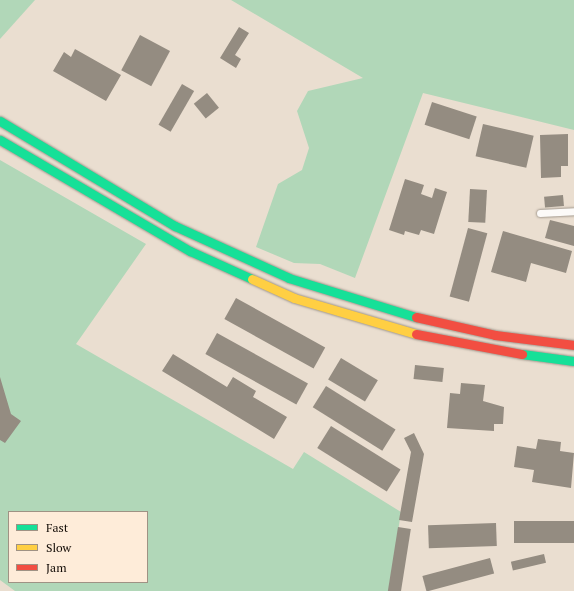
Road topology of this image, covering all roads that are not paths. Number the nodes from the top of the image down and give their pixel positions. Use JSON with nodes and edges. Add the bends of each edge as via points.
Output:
{"nodes":[{"id":1,"x":0,"y":121,"type":"edge"},
{"id":2,"x":0,"y":140,"type":"edge"},
{"id":3,"x":574,"y":212,"type":"edge"},
{"id":4,"x":540,"y":213,"type":"dead end"},
{"id":5,"x":574,"y":345,"type":"edge"},
{"id":6,"x":574,"y":361,"type":"edge"}],
"edges":[{"from":1,"to":5,"type":"street","via":[[175,226],[288,278],[410,316],[495,335]]},
{"from":2,"to":6,"type":"street","via":[[190,251],[294,298],[396,330],[466,346]]},
{"from":3,"to":4,"type":"lane"}]}
